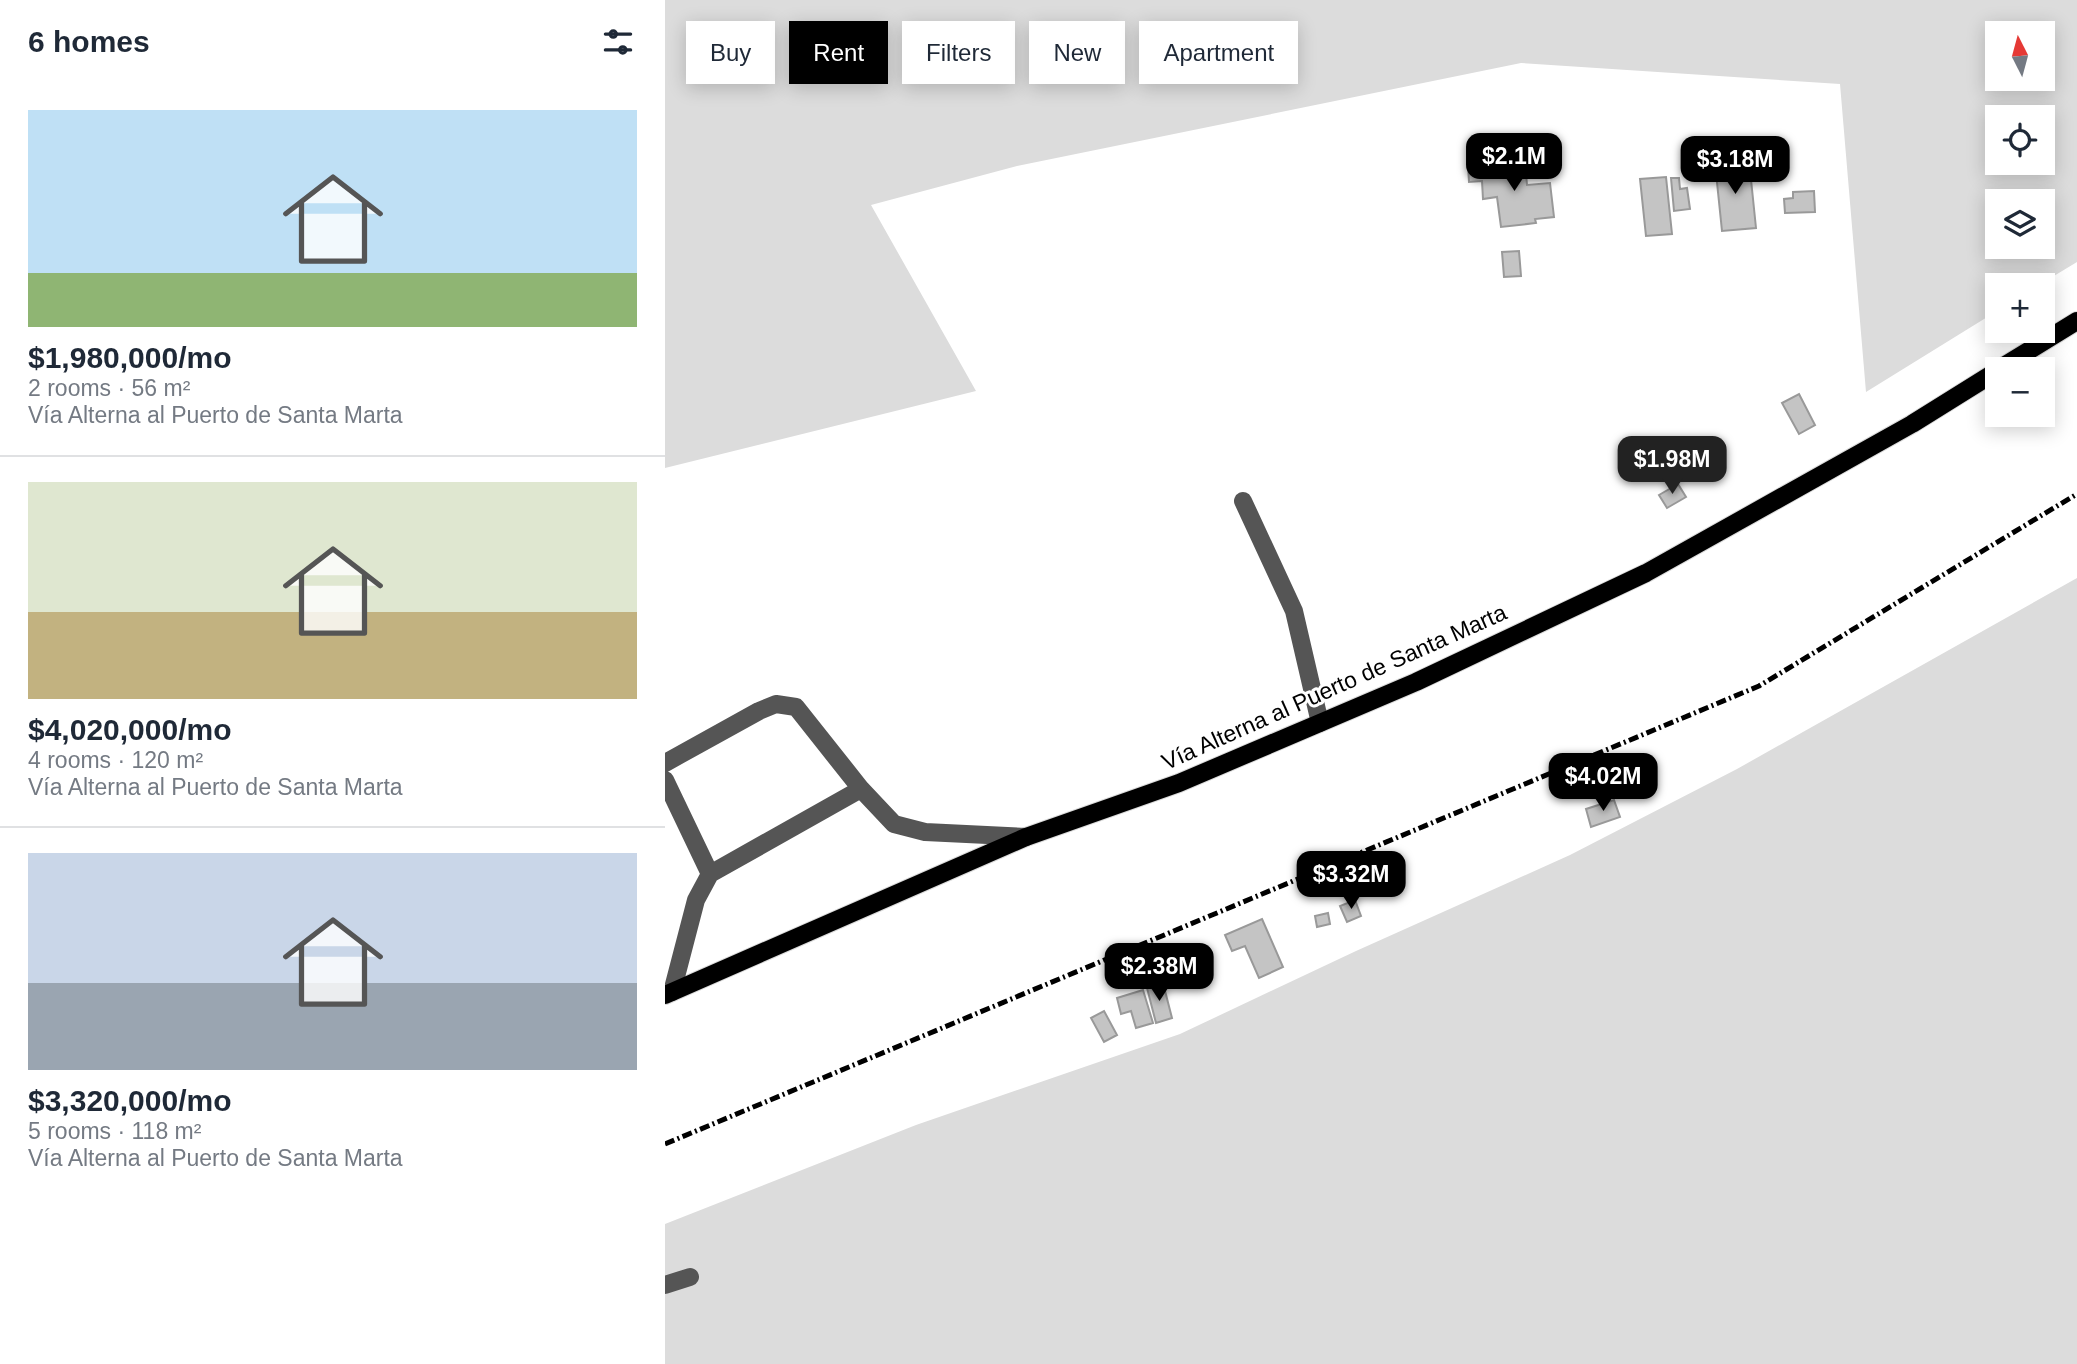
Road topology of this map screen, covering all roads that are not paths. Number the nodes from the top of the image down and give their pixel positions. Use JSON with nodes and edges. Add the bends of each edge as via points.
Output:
{"nodes":[{"id":1,"x":2077,"y":321,"type":"edge"},
{"id":2,"x":2019,"y":357,"type":"edge"},
{"id":3,"x":1985,"y":378,"type":"edge"},
{"id":4,"x":1243,"y":501,"type":"dead end"},
{"id":5,"x":1320,"y":723,"type":"junction"},
{"id":6,"x":665,"y":763,"type":"edge"},
{"id":7,"x":665,"y":780,"type":"edge"},
{"id":8,"x":861,"y":789,"type":"junction"},
{"id":9,"x":1026,"y":837,"type":"junction"},
{"id":10,"x":710,"y":874,"type":"junction"},
{"id":11,"x":669,"y":993,"type":"edge"},
{"id":12,"x":690,"y":1277,"type":"dead end"},
{"id":13,"x":665,"y":1285,"type":"edge"}],
"edges":[{"from":1,"to":2,"type":"main road","name":"Vía Alterna al Puerto de Santa Marta"},
{"from":3,"to":5,"type":"main road","name":"Vía Alterna al Puerto de Santa Marta","via":[[1646,573]]},
{"from":4,"to":5,"type":"lane","via":[[1294,611]]},
{"from":5,"to":9,"type":"main road","name":"Vía Alterna al Puerto de Santa Marta","via":[[1179,783]]},
{"from":6,"to":8,"type":"lane","via":[[776,704],[796,707]]},
{"from":7,"to":10,"type":"lane"},
{"from":8,"to":9,"type":"lane","via":[[894,824],[925,832]]},
{"from":8,"to":10,"type":"lane"},
{"from":9,"to":11,"type":"main road","name":"Vía Alterna al Puerto de Santa Marta"},
{"from":10,"to":11,"type":"lane","via":[[696,900]]},
{"from":12,"to":13,"type":"lane"}]}
